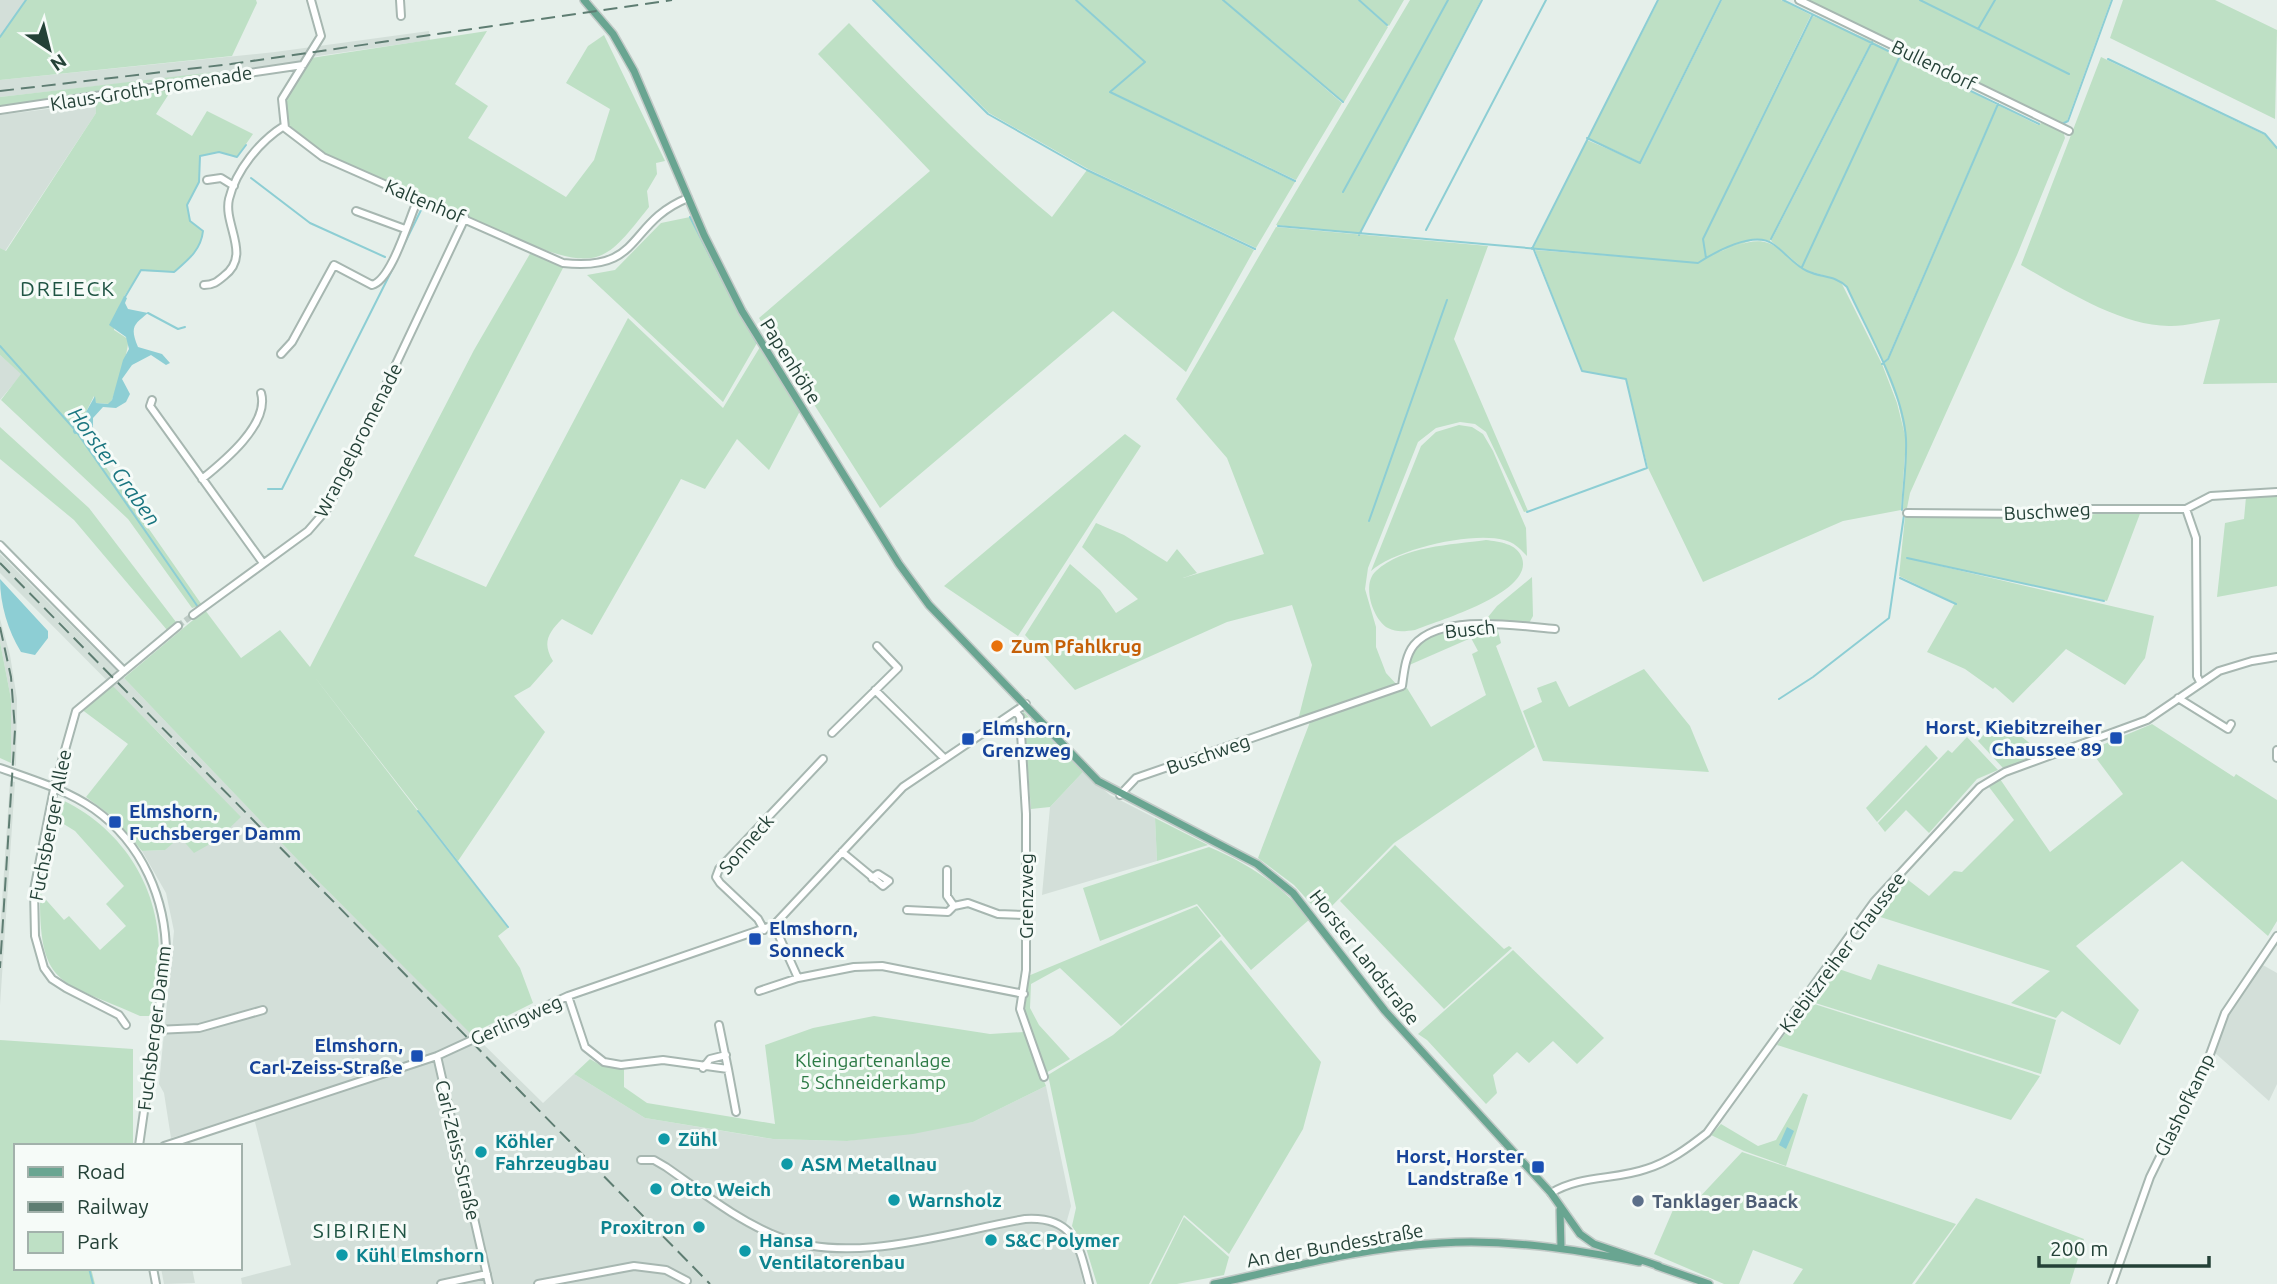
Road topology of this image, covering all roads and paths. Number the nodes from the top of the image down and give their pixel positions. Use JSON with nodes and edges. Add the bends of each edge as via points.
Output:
{"nodes":[{"id":1,"x":311,"y":0,"type":"edge"},
{"id":2,"x":400,"y":0,"type":"edge"},
{"id":3,"x":584,"y":0,"type":"edge"},
{"id":4,"x":1799,"y":0,"type":"edge"},
{"id":5,"x":401,"y":16,"type":"dead end"},
{"id":6,"x":303,"y":65,"type":"junction"},
{"id":7,"x":0,"y":110,"type":"edge"},
{"id":8,"x":284,"y":126,"type":"junction"},
{"id":9,"x":2069,"y":131,"type":"dead end"},
{"id":10,"x":207,"y":180,"type":"dead end"},
{"id":11,"x":234,"y":186,"type":"junction"},
{"id":12,"x":688,"y":198,"type":"junction"},
{"id":13,"x":418,"y":199,"type":"junction"},
{"id":14,"x":356,"y":211,"type":"dead end"},
{"id":15,"x":465,"y":218,"type":"junction"},
{"id":16,"x":405,"y":229,"type":"junction"},
{"id":17,"x":204,"y":285,"type":"dead end"},
{"id":18,"x":281,"y":354,"type":"dead end"},
{"id":19,"x":261,"y":393,"type":"dead end"},
{"id":20,"x":152,"y":400,"type":"dead end"},
{"id":21,"x":202,"y":479,"type":"junction"},
{"id":22,"x":2277,"y":492,"type":"edge"},
{"id":23,"x":2186,"y":509,"type":"junction"},
{"id":24,"x":1907,"y":513,"type":"dead end"},
{"id":25,"x":0,"y":545,"type":"edge"},
{"id":26,"x":263,"y":563,"type":"junction"},
{"id":27,"x":193,"y":615,"type":"tunnel mouth"},
{"id":28,"x":178,"y":626,"type":"tunnel mouth"},
{"id":29,"x":1555,"y":629,"type":"dead end"},
{"id":30,"x":877,"y":646,"type":"dead end"},
{"id":31,"x":2277,"y":657,"type":"edge"},
{"id":32,"x":124,"y":671,"type":"junction"},
{"id":33,"x":2200,"y":682,"type":"junction"},
{"id":34,"x":875,"y":690,"type":"junction"},
{"id":35,"x":2178,"y":698,"type":"junction"},
{"id":36,"x":1026,"y":704,"type":"junction"},
{"id":37,"x":1016,"y":712,"type":"junction"},
{"id":38,"x":1301,"y":721,"type":"joint"},
{"id":39,"x":2231,"y":724,"type":"dead end"},
{"id":40,"x":832,"y":733,"type":"dead end"},
{"id":41,"x":2277,"y":750,"type":"edge"},
{"id":42,"x":944,"y":758,"type":"junction"},
{"id":43,"x":2277,"y":758,"type":"edge"},
{"id":44,"x":824,"y":759,"type":"dead end"},
{"id":45,"x":0,"y":768,"type":"edge"},
{"id":46,"x":54,"y":789,"type":"junction"},
{"id":47,"x":1119,"y":795,"type":"junction"},
{"id":48,"x":842,"y":852,"type":"junction"},
{"id":49,"x":947,"y":870,"type":"dead end"},
{"id":50,"x":872,"y":878,"type":"dead end"},
{"id":51,"x":954,"y":906,"type":"junction"},
{"id":52,"x":907,"y":910,"type":"dead end"},
{"id":53,"x":1026,"y":915,"type":"junction"},
{"id":54,"x":774,"y":925,"type":"junction"},
{"id":55,"x":764,"y":930,"type":"junction"},
{"id":56,"x":2277,"y":936,"type":"edge"},
{"id":57,"x":798,"y":978,"type":"junction"},
{"id":58,"x":759,"y":991,"type":"dead end"},
{"id":59,"x":1024,"y":994,"type":"junction"},
{"id":60,"x":568,"y":996,"type":"junction"},
{"id":61,"x":263,"y":1010,"type":"dead end"},
{"id":62,"x":126,"y":1025,"type":"dead end"},
{"id":63,"x":719,"y":1025,"type":"dead end"},
{"id":64,"x":156,"y":1030,"type":"junction"},
{"id":65,"x":726,"y":1055,"type":"junction"},
{"id":66,"x":437,"y":1056,"type":"junction"},
{"id":67,"x":703,"y":1068,"type":"junction"},
{"id":68,"x":728,"y":1069,"type":"junction"},
{"id":69,"x":1044,"y":1077,"type":"dead end"},
{"id":70,"x":736,"y":1112,"type":"dead end"},
{"id":71,"x":139,"y":1144,"type":"edge"},
{"id":72,"x":170,"y":1144,"type":"edge"},
{"id":73,"x":642,"y":1160,"type":"dead end"},
{"id":74,"x":1551,"y":1193,"type":"junction"},
{"id":75,"x":1560,"y":1208,"type":"junction"},
{"id":76,"x":1562,"y":1248,"type":"junction"},
{"id":77,"x":1659,"y":1266,"type":"junction"},
{"id":78,"x":487,"y":1274,"type":"junction"},
{"id":79,"x":687,"y":1281,"type":"dead end"},
{"id":80,"x":441,"y":1284,"type":"edge"},
{"id":81,"x":489,"y":1284,"type":"edge"},
{"id":82,"x":538,"y":1284,"type":"edge"},
{"id":83,"x":1089,"y":1284,"type":"edge"},
{"id":84,"x":1214,"y":1284,"type":"edge"},
{"id":85,"x":1709,"y":1284,"type":"edge"},
{"id":86,"x":2112,"y":1284,"type":"edge"}],
"edges":[{"from":1,"to":6,"type":"street","via":[[321,36]]},
{"from":2,"to":5,"type":"street"},
{"from":3,"to":12,"type":"main road","name":"Papenhöhe","via":[[621,45]]},
{"from":4,"to":9,"type":"street","name":"Bullendorf"},
{"from":6,"to":7,"type":"street","name":"Klaus-Groth-Promenade"},
{"from":6,"to":8,"type":"street","via":[[282,99]]},
{"from":8,"to":11,"type":"street","via":[[263,139]]},
{"from":8,"to":13,"type":"street","name":"Kaltenhof","via":[[323,157]]},
{"from":10,"to":11,"type":"street","via":[[221,178]]},
{"from":11,"to":17,"type":"street","via":[[228,203],[238,251],[230,272],[213,285]]},
{"from":12,"to":15,"type":"street","name":"Kaltenhof","via":[[654,218],[618,258],[604,263],[563,263]]},
{"from":12,"to":36,"type":"main road","name":"Papenhöhe","via":[[742,312],[910,580],[960,639]]},
{"from":13,"to":15,"type":"street","name":"Kaltenhof"},
{"from":13,"to":16,"type":"street"},
{"from":14,"to":16,"type":"street"},
{"from":15,"to":26,"type":"street","name":"Wrangelpromenade","via":[[328,508],[308,531]]},
{"from":16,"to":18,"type":"street","via":[[377,284],[334,265]]},
{"from":19,"to":21,"type":"street","via":[[263,404],[241,446]]},
{"from":20,"to":21,"type":"street","via":[[150,406]]},
{"from":21,"to":26,"type":"street"},
{"from":22,"to":23,"type":"street","name":"Buschweg","via":[[2211,496]]},
{"from":23,"to":24,"type":"street","name":"Buschweg"},
{"from":23,"to":33,"type":"street","via":[[2196,538]]},
{"from":25,"to":32,"type":"street"},
{"from":26,"to":27,"type":"street","name":"Wrangelpromenade"},
{"from":28,"to":32,"type":"street"},
{"from":29,"to":38,"type":"street","name":"Busch","via":[[1497,624],[1459,626],[1427,635],[1413,646],[1402,686]]},
{"from":30,"to":34,"type":"street","via":[[898,668]]},
{"from":31,"to":33,"type":"street","name":"Kiebitzreiher Chaussee","via":[[2241,664]]},
{"from":32,"to":46,"type":"street","name":"Fuchsberger Allee","via":[[76,711]]},
{"from":33,"to":35,"type":"street","name":"Kiebitzreiher Chaussee"},
{"from":34,"to":40,"type":"street"},
{"from":34,"to":42,"type":"street"},
{"from":35,"to":39,"type":"street","via":[[2228,729]]},
{"from":35,"to":74,"type":"street","name":"Kiebitzreiher Chaussee","via":[[2147,720],[2005,772],[1980,787],[1874,902],[1707,1133],[1676,1156],[1644,1170],[1567,1184]]},
{"from":36,"to":37,"type":"street","name":"Gerlingweg"},
{"from":36,"to":47,"type":"main road","name":"Horster Landstraße","via":[[1077,763]]},
{"from":37,"to":42,"type":"street","name":"Gerlingweg"},
{"from":37,"to":53,"type":"street","name":"Grenzweg","via":[[1026,814]]},
{"from":38,"to":47,"type":"street","name":"Buschweg","via":[[1136,778]]},
{"from":41,"to":43,"type":"street"},
{"from":42,"to":48,"type":"street","name":"Gerlingweg","via":[[903,787]]},
{"from":44,"to":55,"type":"street","name":"Sonneck","via":[[716,877]]},
{"from":45,"to":46,"type":"street","name":"Fuchsberger Damm"},
{"from":46,"to":62,"type":"street","name":"Fuchsberger Allee","via":[[34,890],[38,953],[52,979],[119,1015]]},
{"from":46,"to":64,"type":"street","name":"Fuchsberger Damm","via":[[93,808],[113,825],[149,875],[166,938]]},
{"from":47,"to":74,"type":"main road","name":"Horster Landstraße","via":[[1257,864],[1293,893],[1385,1011]]},
{"from":48,"to":50,"type":"street"},
{"from":48,"to":54,"type":"street","name":"Gerlingweg"},
{"from":49,"to":51,"type":"street","via":[[947,895]]},
{"from":51,"to":52,"type":"street","via":[[948,912]]},
{"from":51,"to":53,"type":"street","via":[[968,903],[998,914]]},
{"from":53,"to":59,"type":"street","name":"Grenzweg"},
{"from":54,"to":55,"type":"street","name":"Gerlingweg"},
{"from":54,"to":57,"type":"street"},
{"from":55,"to":60,"type":"street","name":"Gerlingweg"},
{"from":56,"to":86,"type":"street","name":"Glashofkamp","via":[[2225,1013],[2150,1177]]},
{"from":57,"to":58,"type":"street"},
{"from":57,"to":59,"type":"street","via":[[882,966]]},
{"from":59,"to":69,"type":"street","name":"Grenzweg","via":[[1021,1015]]},
{"from":60,"to":66,"type":"street","name":"Gerlingweg"},
{"from":60,"to":67,"type":"street","via":[[585,1046],[604,1062],[621,1065],[663,1060]]},
{"from":61,"to":64,"type":"street","via":[[199,1028]]},
{"from":63,"to":65,"type":"street"},
{"from":64,"to":71,"type":"street","name":"Fuchsberger Damm"},
{"from":65,"to":67,"type":"street","via":[[710,1059]]},
{"from":65,"to":68,"type":"street"},
{"from":66,"to":72,"type":"street","name":"Gerlingweg"},
{"from":66,"to":78,"type":"street","name":"Carl-Zeiss-Straße"},
{"from":67,"to":68,"type":"street"},
{"from":68,"to":70,"type":"street"},
{"from":73,"to":83,"type":"street","via":[[654,1160],[762,1230],[810,1246],[869,1247],[1023,1219],[1048,1220],[1066,1228],[1077,1242]]},
{"from":74,"to":75,"type":"main road","name":"Horster Landstraße"},
{"from":75,"to":76,"type":"main road"},
{"from":75,"to":77,"type":"main road","name":"Horster Landstraße","via":[[1594,1244]]},
{"from":76,"to":77,"type":"main road","name":"An der Bundesstraße"},
{"from":76,"to":84,"type":"main road","name":"An der Bundesstraße","via":[[1504,1242],[1379,1249]]},
{"from":77,"to":85,"type":"main road","name":"An der Bundesstraße"},
{"from":78,"to":80,"type":"street"},
{"from":78,"to":81,"type":"street","name":"Carl-Zeiss-Straße"},
{"from":79,"to":82,"type":"street","via":[[666,1270],[634,1266]]}]}
